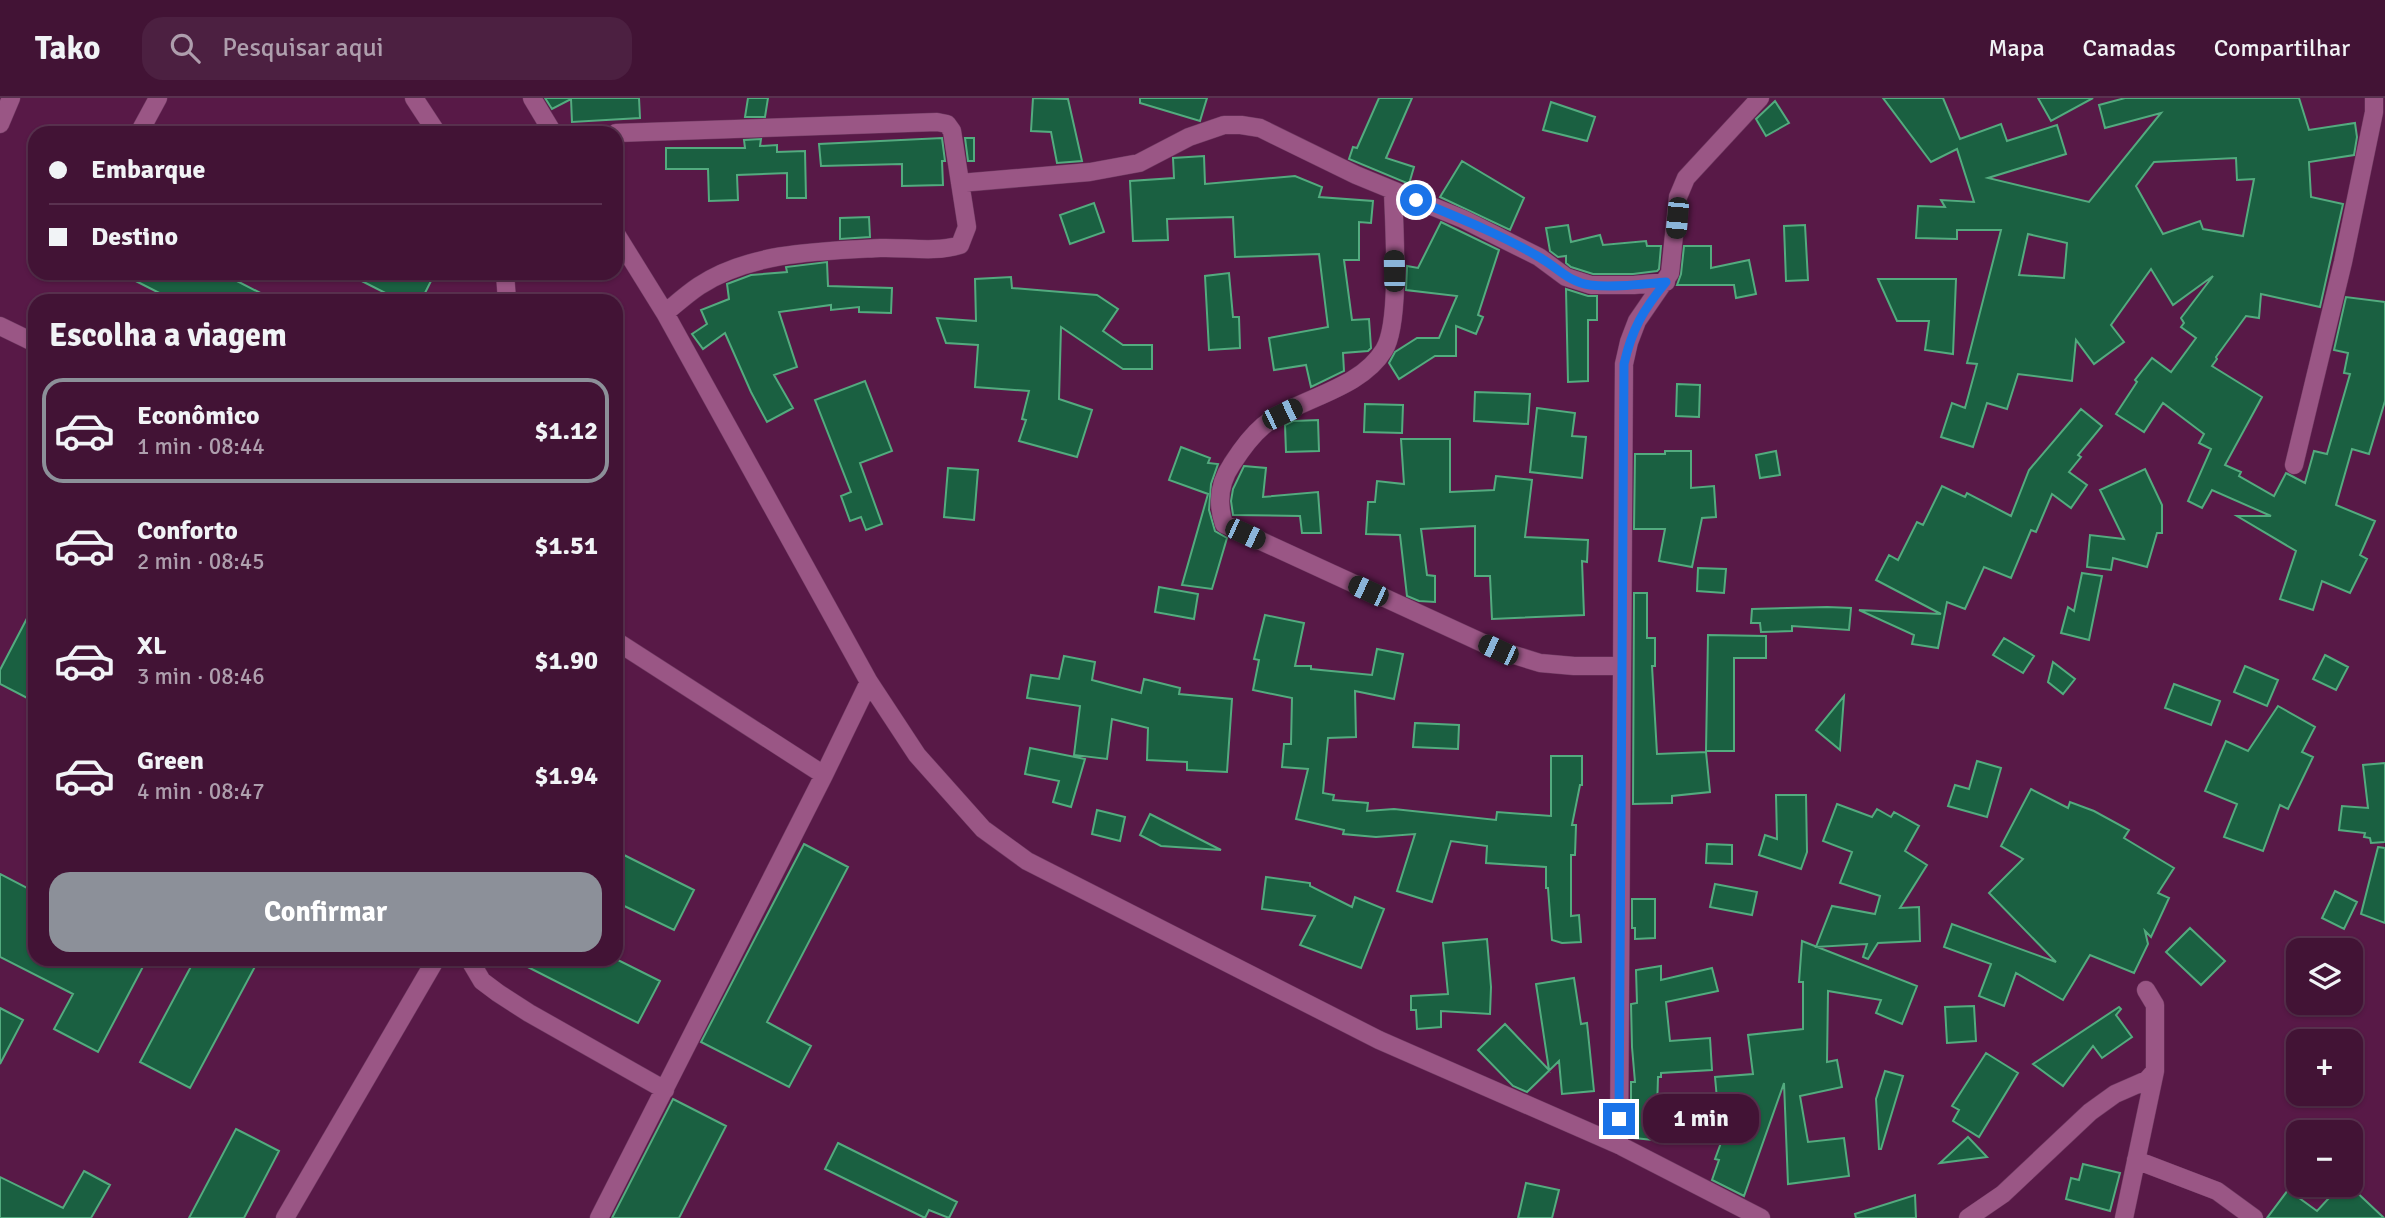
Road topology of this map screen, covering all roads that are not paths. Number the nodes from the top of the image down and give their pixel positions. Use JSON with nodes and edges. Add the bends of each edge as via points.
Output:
{"nodes":[{"id":1,"x":11,"y":98,"type":"edge"},
{"id":2,"x":158,"y":98,"type":"edge"},
{"id":3,"x":414,"y":98,"type":"edge"},
{"id":4,"x":532,"y":98,"type":"edge"},
{"id":5,"x":1759,"y":98,"type":"edge"},
{"id":6,"x":2374,"y":98,"type":"edge"},
{"id":7,"x":0,"y":124,"type":"edge"},
{"id":8,"x":143,"y":126,"type":"edge"},
{"id":9,"x":432,"y":126,"type":"edge"},
{"id":10,"x":550,"y":126,"type":"edge"},
{"id":11,"x":623,"y":133,"type":"edge"},
{"id":12,"x":960,"y":183,"type":"junction"},
{"id":13,"x":1393,"y":191,"type":"junction"},
{"id":14,"x":623,"y":245,"type":"edge"},
{"id":15,"x":1666,"y":282,"type":"junction"},
{"id":16,"x":665,"y":313,"type":"junction"},
{"id":17,"x":0,"y":326,"type":"edge"},
{"id":18,"x":28,"y":340,"type":"edge"},
{"id":19,"x":2294,"y":465,"type":"dead end"},
{"id":20,"x":623,"y":646,"type":"edge"},
{"id":21,"x":1622,"y":666,"type":"junction"},
{"id":22,"x":869,"y":682,"type":"junction"},
{"id":23,"x":824,"y":775,"type":"junction"},
{"id":24,"x":432,"y":966,"type":"edge"},
{"id":25,"x":473,"y":966,"type":"edge"},
{"id":26,"x":2146,"y":990,"type":"dead end"},
{"id":27,"x":2155,"y":1071,"type":"junction"},
{"id":28,"x":665,"y":1090,"type":"junction"},
{"id":29,"x":1619,"y":1145,"type":"junction"},
{"id":30,"x":2136,"y":1160,"type":"junction"},
{"id":31,"x":285,"y":1218,"type":"edge"},
{"id":32,"x":599,"y":1218,"type":"edge"},
{"id":33,"x":1761,"y":1218,"type":"edge"},
{"id":34,"x":1968,"y":1218,"type":"edge"},
{"id":35,"x":2124,"y":1218,"type":"edge"},
{"id":36,"x":2254,"y":1218,"type":"edge"}],
"edges":[{"from":1,"to":7,"type":"street"},
{"from":2,"to":8,"type":"street"},
{"from":3,"to":9,"type":"street"},
{"from":4,"to":10,"type":"street"},
{"from":5,"to":15,"type":"street","via":[[1686,178],[1678,197],[1673,260]]},
{"from":6,"to":19,"type":"street","via":[[2343,262]]},
{"from":11,"to":12,"type":"street","via":[[943,123],[952,131]]},
{"from":12,"to":13,"type":"street","via":[[1090,172],[1139,163],[1189,137],[1224,125],[1241,125],[1260,128]]},
{"from":12,"to":16,"type":"street","via":[[967,227],[960,245],[783,257],[723,274]]},
{"from":13,"to":15,"type":"street","via":[[1463,219],[1577,281],[1591,285]]},
{"from":13,"to":21,"type":"street","via":[[1395,290],[1385,349],[1373,364],[1341,387],[1282,414],[1244,445],[1219,492],[1224,524],[1498,650],[1540,663]]},
{"from":14,"to":16,"type":"street"},
{"from":15,"to":21,"type":"street","via":[[1637,321],[1624,364]]},
{"from":16,"to":22,"type":"street"},
{"from":17,"to":18,"type":"street"},
{"from":20,"to":23,"type":"street"},
{"from":21,"to":29,"type":"street"},
{"from":22,"to":23,"type":"street"},
{"from":22,"to":29,"type":"street","via":[[935,776],[983,829],[1027,861],[1379,1040]]},
{"from":23,"to":28,"type":"street"},
{"from":24,"to":31,"type":"street"},
{"from":25,"to":28,"type":"street","via":[[482,981],[498,993]]},
{"from":26,"to":27,"type":"street","via":[[2155,1005]]},
{"from":27,"to":30,"type":"street"},
{"from":27,"to":34,"type":"street","via":[[2090,1112],[2003,1194]]},
{"from":28,"to":32,"type":"street"},
{"from":29,"to":33,"type":"street"},
{"from":30,"to":35,"type":"street"},
{"from":30,"to":36,"type":"street","via":[[2217,1191]]}]}
